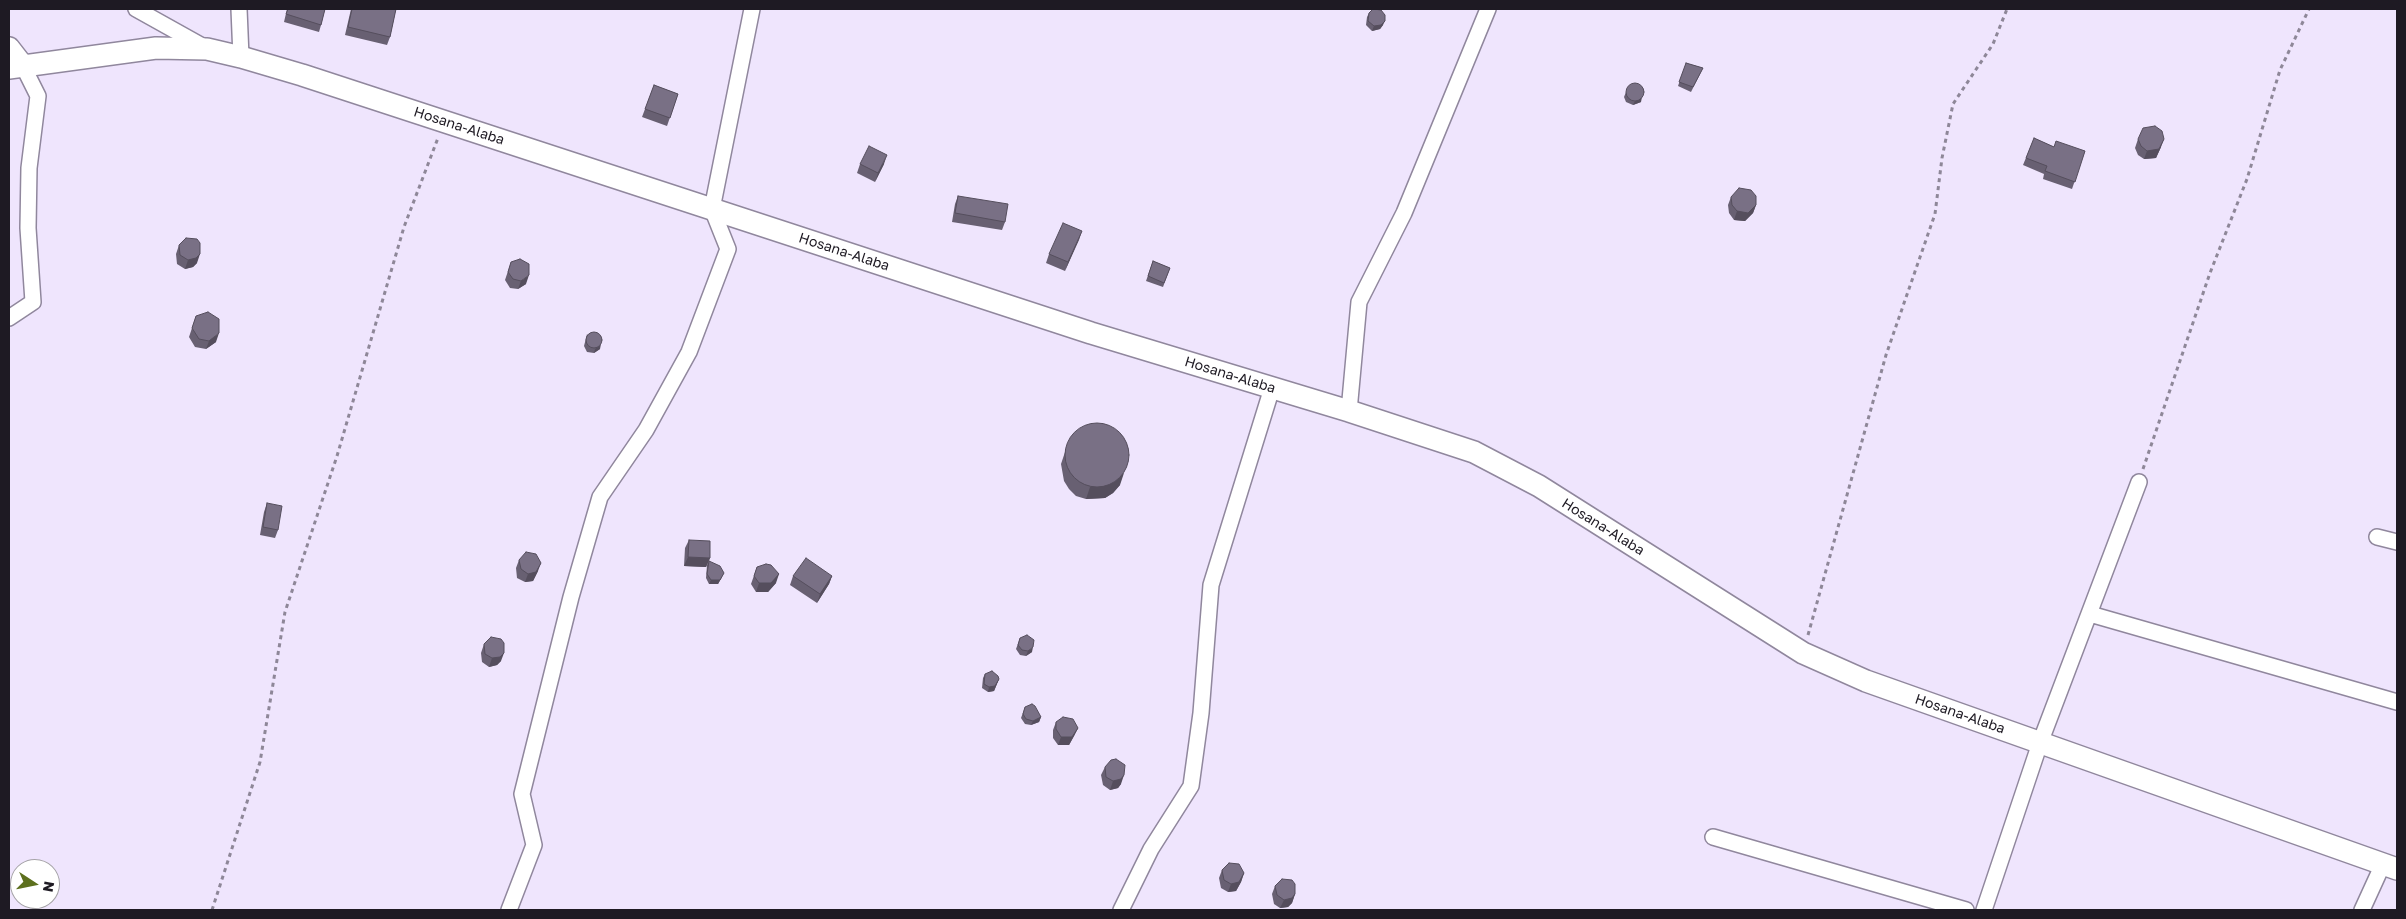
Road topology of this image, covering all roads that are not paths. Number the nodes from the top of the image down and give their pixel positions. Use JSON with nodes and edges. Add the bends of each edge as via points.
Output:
{"nodes":[{"id":1,"x":136,"y":9,"type":"edge"},
{"id":2,"x":239,"y":9,"type":"edge"},
{"id":3,"x":752,"y":9,"type":"edge"},
{"id":4,"x":1488,"y":9,"type":"edge"},
{"id":5,"x":9,"y":48,"type":"edge"},
{"id":6,"x":208,"y":49,"type":"junction"},
{"id":7,"x":241,"y":57,"type":"junction"},
{"id":8,"x":16,"y":67,"type":"edge"},
{"id":9,"x":712,"y":209,"type":"junction"},
{"id":10,"x":9,"y":318,"type":"edge"},
{"id":11,"x":1272,"y":388,"type":"junction"},
{"id":12,"x":1349,"y":411,"type":"junction"},
{"id":13,"x":2139,"y":482,"type":"road end"},
{"id":14,"x":2377,"y":537,"type":"dead end"},
{"id":15,"x":2397,"y":542,"type":"edge"},
{"id":16,"x":2090,"y":614,"type":"junction"},
{"id":17,"x":2397,"y":702,"type":"edge"},
{"id":18,"x":2040,"y":743,"type":"junction"},
{"id":19,"x":1713,"y":837,"type":"dead end"},
{"id":20,"x":2390,"y":866,"type":"edge"},
{"id":21,"x":509,"y":910,"type":"edge"},
{"id":22,"x":1121,"y":910,"type":"edge"},
{"id":23,"x":1966,"y":910,"type":"edge"},
{"id":24,"x":1984,"y":910,"type":"edge"},
{"id":25,"x":2362,"y":910,"type":"edge"}],
"edges":[{"from":1,"to":6,"type":"street"},
{"from":2,"to":7,"type":"street"},
{"from":3,"to":9,"type":"street"},
{"from":4,"to":12,"type":"street","via":[[1404,212],[1359,302]]},
{"from":5,"to":8,"type":"main road"},
{"from":6,"to":7,"type":"main road","name":"Hosana-Alaba"},
{"from":6,"to":8,"type":"main road","name":"Hosana-Alaba","via":[[156,48]]},
{"from":7,"to":9,"type":"main road","name":"Hosana-Alaba"},
{"from":8,"to":10,"type":"street","via":[[38,96],[29,168],[28,228],[33,302]]},
{"from":9,"to":11,"type":"main road","name":"Hosana-Alaba","via":[[1091,333]]},
{"from":9,"to":21,"type":"street","via":[[728,249],[689,352],[646,430],[600,497],[571,597],[522,794],[534,845]]},
{"from":11,"to":12,"type":"main road","name":"Hosana-Alaba"},
{"from":11,"to":22,"type":"street","via":[[1211,585],[1202,713],[1191,786],[1151,849]]},
{"from":12,"to":18,"type":"main road","name":"Hosana-Alaba","via":[[1474,452],[1539,486],[1803,653],[1866,681]]},
{"from":13,"to":16,"type":"street"},
{"from":14,"to":15,"type":"street"},
{"from":16,"to":17,"type":"street"},
{"from":16,"to":18,"type":"street"},
{"from":18,"to":20,"type":"main road","name":"Hosana-Alaba"},
{"from":18,"to":24,"type":"street"},
{"from":19,"to":23,"type":"street"},
{"from":20,"to":25,"type":"street"}]}
